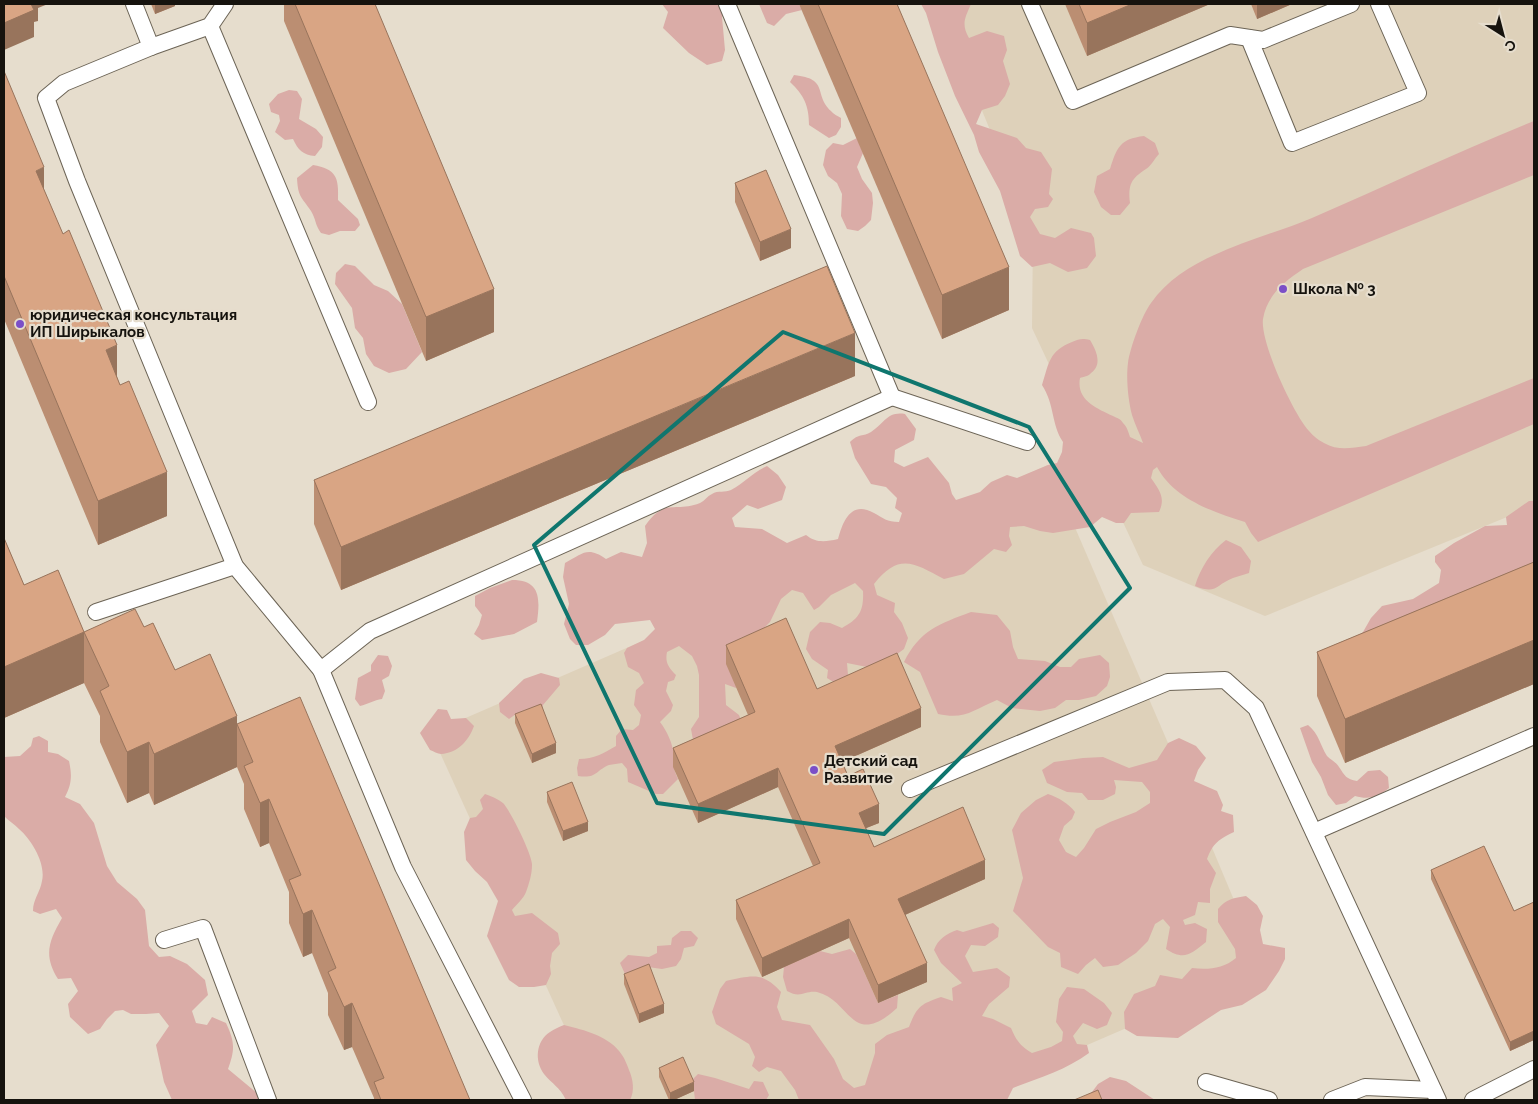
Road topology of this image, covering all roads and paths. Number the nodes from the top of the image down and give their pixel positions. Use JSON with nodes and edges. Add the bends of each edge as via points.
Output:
{"nodes":[{"id":1,"x":134,"y":4,"type":"edge"},
{"id":2,"x":225,"y":4,"type":"edge"},
{"id":3,"x":727,"y":4,"type":"edge"},
{"id":4,"x":1030,"y":4,"type":"edge"},
{"id":5,"x":1351,"y":4,"type":"edge"},
{"id":6,"x":1379,"y":4,"type":"edge"},
{"id":7,"x":210,"y":26,"type":"junction"},
{"id":8,"x":1249,"y":38,"type":"junction"},
{"id":9,"x":151,"y":47,"type":"junction"},
{"id":10,"x":892,"y":397,"type":"junction"},
{"id":11,"x":368,"y":402,"type":"dead end"},
{"id":12,"x":1027,"y":442,"type":"dead end"},
{"id":13,"x":235,"y":566,"type":"junction"},
{"id":14,"x":96,"y":612,"type":"dead end"},
{"id":15,"x":321,"y":670,"type":"junction"},
{"id":16,"x":1534,"y":736,"type":"edge"},
{"id":17,"x":910,"y":789,"type":"dead end"},
{"id":18,"x":1314,"y":832,"type":"junction"},
{"id":19,"x":164,"y":940,"type":"dead end"},
{"id":20,"x":1534,"y":1069,"type":"edge"},
{"id":21,"x":1206,"y":1082,"type":"dead end"},
{"id":22,"x":1435,"y":1095,"type":"edge"},
{"id":23,"x":268,"y":1100,"type":"edge"},
{"id":24,"x":523,"y":1100,"type":"edge"},
{"id":25,"x":1269,"y":1100,"type":"edge"},
{"id":26,"x":1332,"y":1100,"type":"edge"},
{"id":27,"x":1474,"y":1100,"type":"edge"}],
"edges":[{"from":1,"to":9,"type":"lane"},
{"from":2,"to":7,"type":"lane"},
{"from":3,"to":10,"type":"lane"},
{"from":4,"to":8,"type":"lane","via":[[1073,101],[1230,35]]},
{"from":5,"to":8,"type":"lane","via":[[1262,40]]},
{"from":6,"to":8,"type":"lane","via":[[1418,93],[1292,143]]},
{"from":7,"to":9,"type":"lane"},
{"from":7,"to":11,"type":"lane"},
{"from":9,"to":13,"type":"lane","via":[[64,83],[46,98]]},
{"from":10,"to":12,"type":"lane"},
{"from":10,"to":15,"type":"lane","via":[[370,631]]},
{"from":13,"to":14,"type":"lane"},
{"from":13,"to":15,"type":"lane"},
{"from":15,"to":24,"type":"lane","via":[[403,867]]},
{"from":16,"to":18,"type":"lane"},
{"from":17,"to":18,"type":"lane","via":[[1168,682],[1226,680],[1256,708]]},
{"from":18,"to":22,"type":"lane"},
{"from":19,"to":23,"type":"lane","via":[[203,928]]},
{"from":20,"to":27,"type":"lane"},
{"from":21,"to":25,"type":"lane"},
{"from":22,"to":26,"type":"lane","via":[[1365,1086]]}]}
